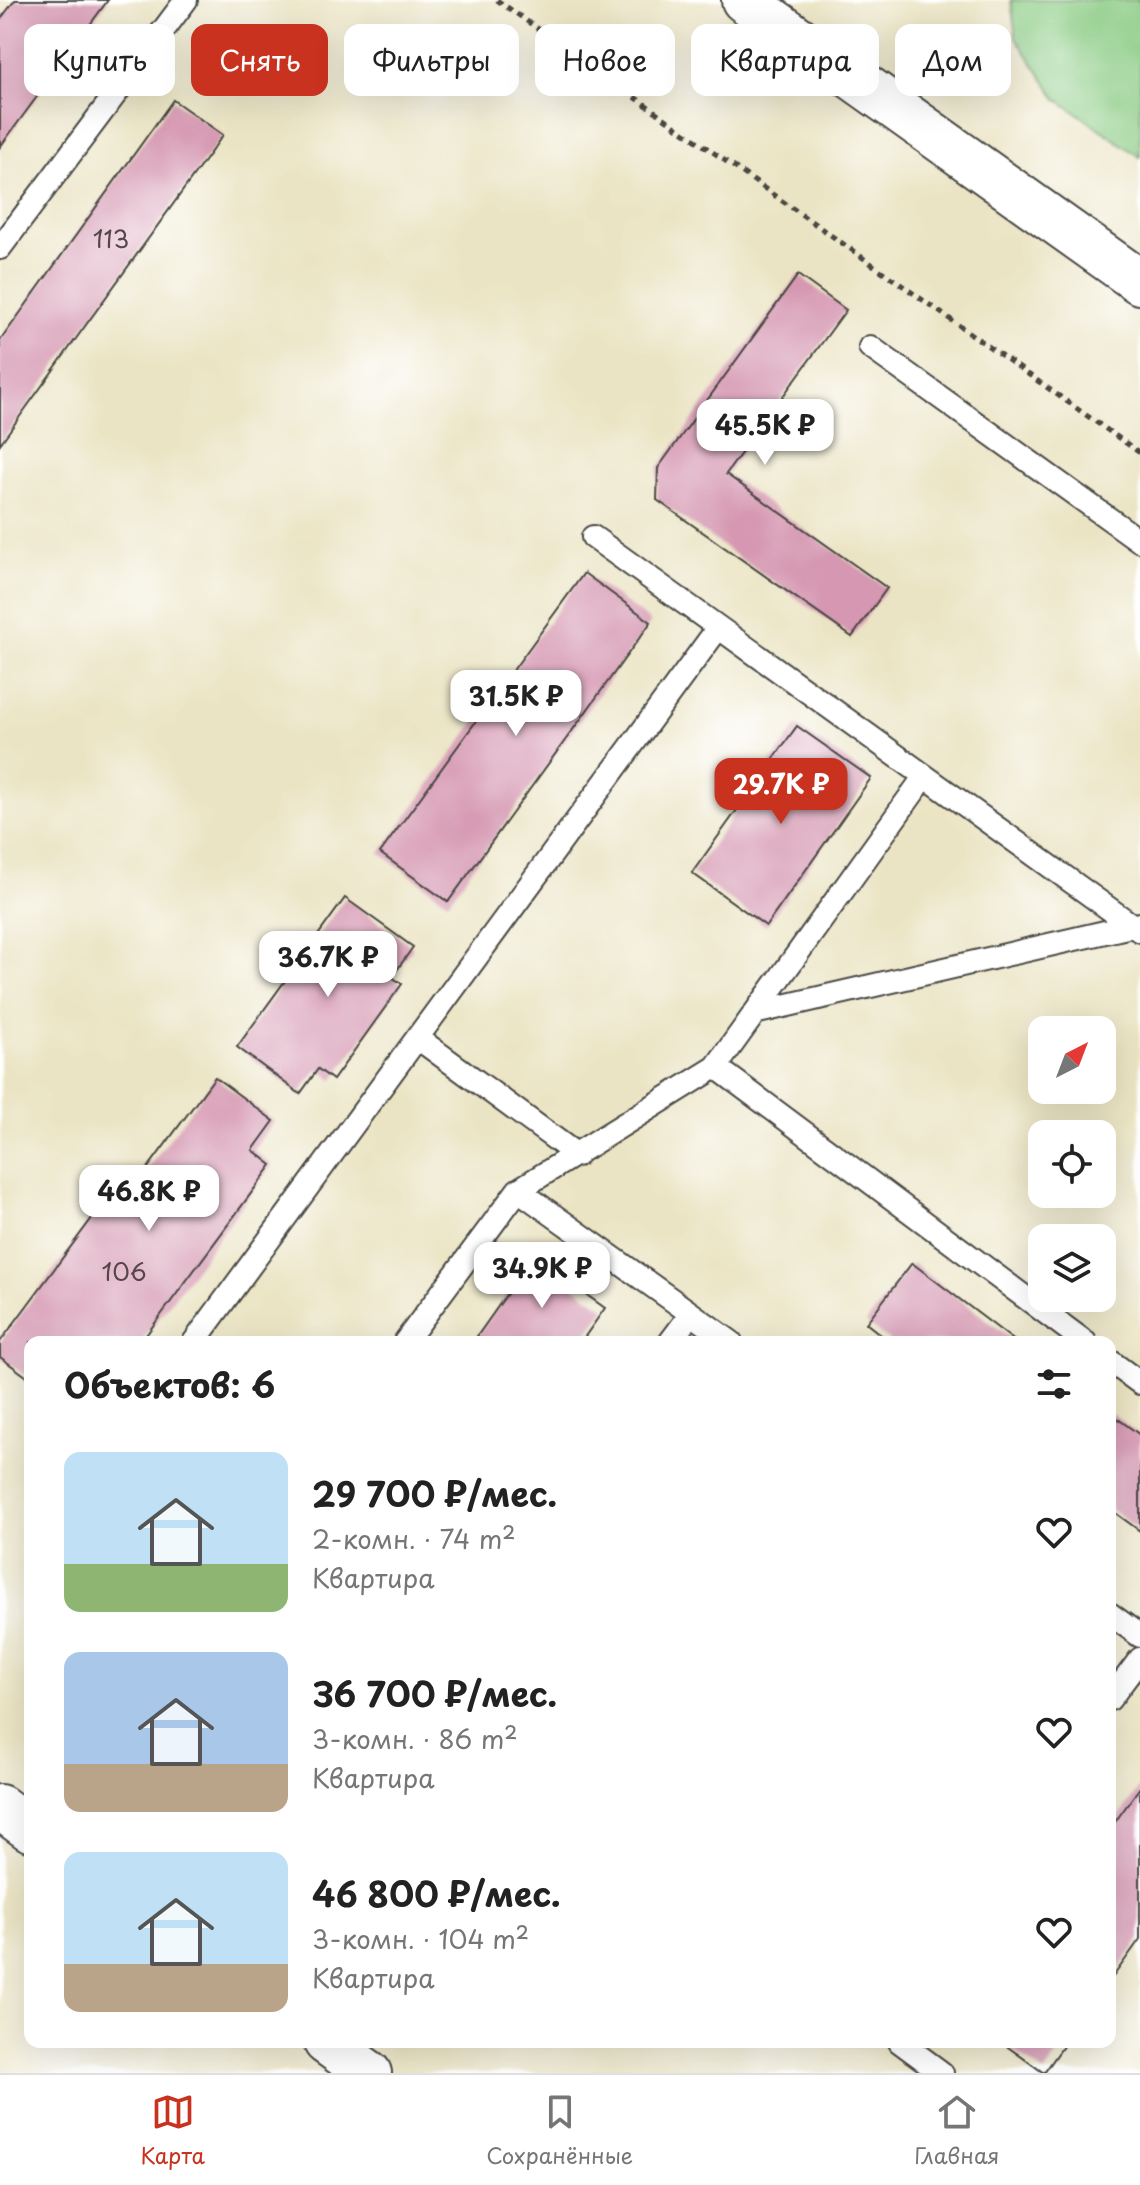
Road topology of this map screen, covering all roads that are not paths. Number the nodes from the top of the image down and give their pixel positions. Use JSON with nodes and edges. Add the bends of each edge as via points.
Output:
{"nodes":[{"id":1,"x":186,"y":0,"type":"edge"},
{"id":2,"x":744,"y":0,"type":"edge"},
{"id":3,"x":0,"y":248,"type":"edge"},
{"id":4,"x":1140,"y":282,"type":"edge"},
{"id":5,"x":870,"y":347,"type":"dead end"},
{"id":6,"x":593,"y":537,"type":"dead end"},
{"id":7,"x":1140,"y":541,"type":"edge"},
{"id":8,"x":718,"y":628,"type":"junction"},
{"id":9,"x":925,"y":776,"type":"junction"},
{"id":10,"x":1138,"y":927,"type":"edge"},
{"id":11,"x":758,"y":1012,"type":"junction"},
{"id":12,"x":419,"y":1039,"type":"junction"},
{"id":13,"x":716,"y":1067,"type":"junction"},
{"id":14,"x":577,"y":1155,"type":"junction"},
{"id":15,"x":518,"y":1190,"type":"junction"},
{"id":16,"x":691,"y":1314,"type":"junction"},
{"id":17,"x":198,"y":1336,"type":"edge"},
{"id":18,"x":409,"y":1336,"type":"edge"},
{"id":19,"x":674,"y":1336,"type":"edge"},
{"id":20,"x":722,"y":1336,"type":"edge"},
{"id":21,"x":1077,"y":1336,"type":"edge"},
{"id":22,"x":1116,"y":1365,"type":"edge"},
{"id":23,"x":1140,"y":1383,"type":"edge"},
{"id":24,"x":1116,"y":1618,"type":"edge"},
{"id":25,"x":1140,"y":1636,"type":"edge"},
{"id":26,"x":1140,"y":1659,"type":"edge"},
{"id":27,"x":1116,"y":1691,"type":"edge"},
{"id":28,"x":0,"y":1807,"type":"edge"},
{"id":29,"x":24,"y":1825,"type":"edge"},
{"id":30,"x":334,"y":2048,"type":"edge"},
{"id":31,"x":908,"y":2048,"type":"edge"},
{"id":32,"x":369,"y":2073,"type":"edge"},
{"id":33,"x":942,"y":2073,"type":"edge"}],
"edges":[{"from":1,"to":3,"type":"lane"},
{"from":2,"to":4,"type":"main road"},
{"from":5,"to":7,"type":"lane"},
{"from":6,"to":8,"type":"lane"},
{"from":8,"to":9,"type":"lane"},
{"from":8,"to":12,"type":"lane"},
{"from":9,"to":10,"type":"lane"},
{"from":9,"to":11,"type":"lane"},
{"from":10,"to":11,"type":"lane"},
{"from":11,"to":13,"type":"lane"},
{"from":12,"to":14,"type":"lane"},
{"from":12,"to":17,"type":"lane"},
{"from":13,"to":14,"type":"lane"},
{"from":13,"to":21,"type":"lane"},
{"from":14,"to":15,"type":"lane"},
{"from":15,"to":16,"type":"lane"},
{"from":15,"to":18,"type":"lane"},
{"from":16,"to":19,"type":"lane"},
{"from":16,"to":20,"type":"lane"},
{"from":22,"to":23,"type":"lane"},
{"from":24,"to":25,"type":"lane"},
{"from":26,"to":27,"type":"lane"},
{"from":28,"to":29,"type":"main road"},
{"from":30,"to":32,"type":"main road"},
{"from":31,"to":33,"type":"lane"}]}
